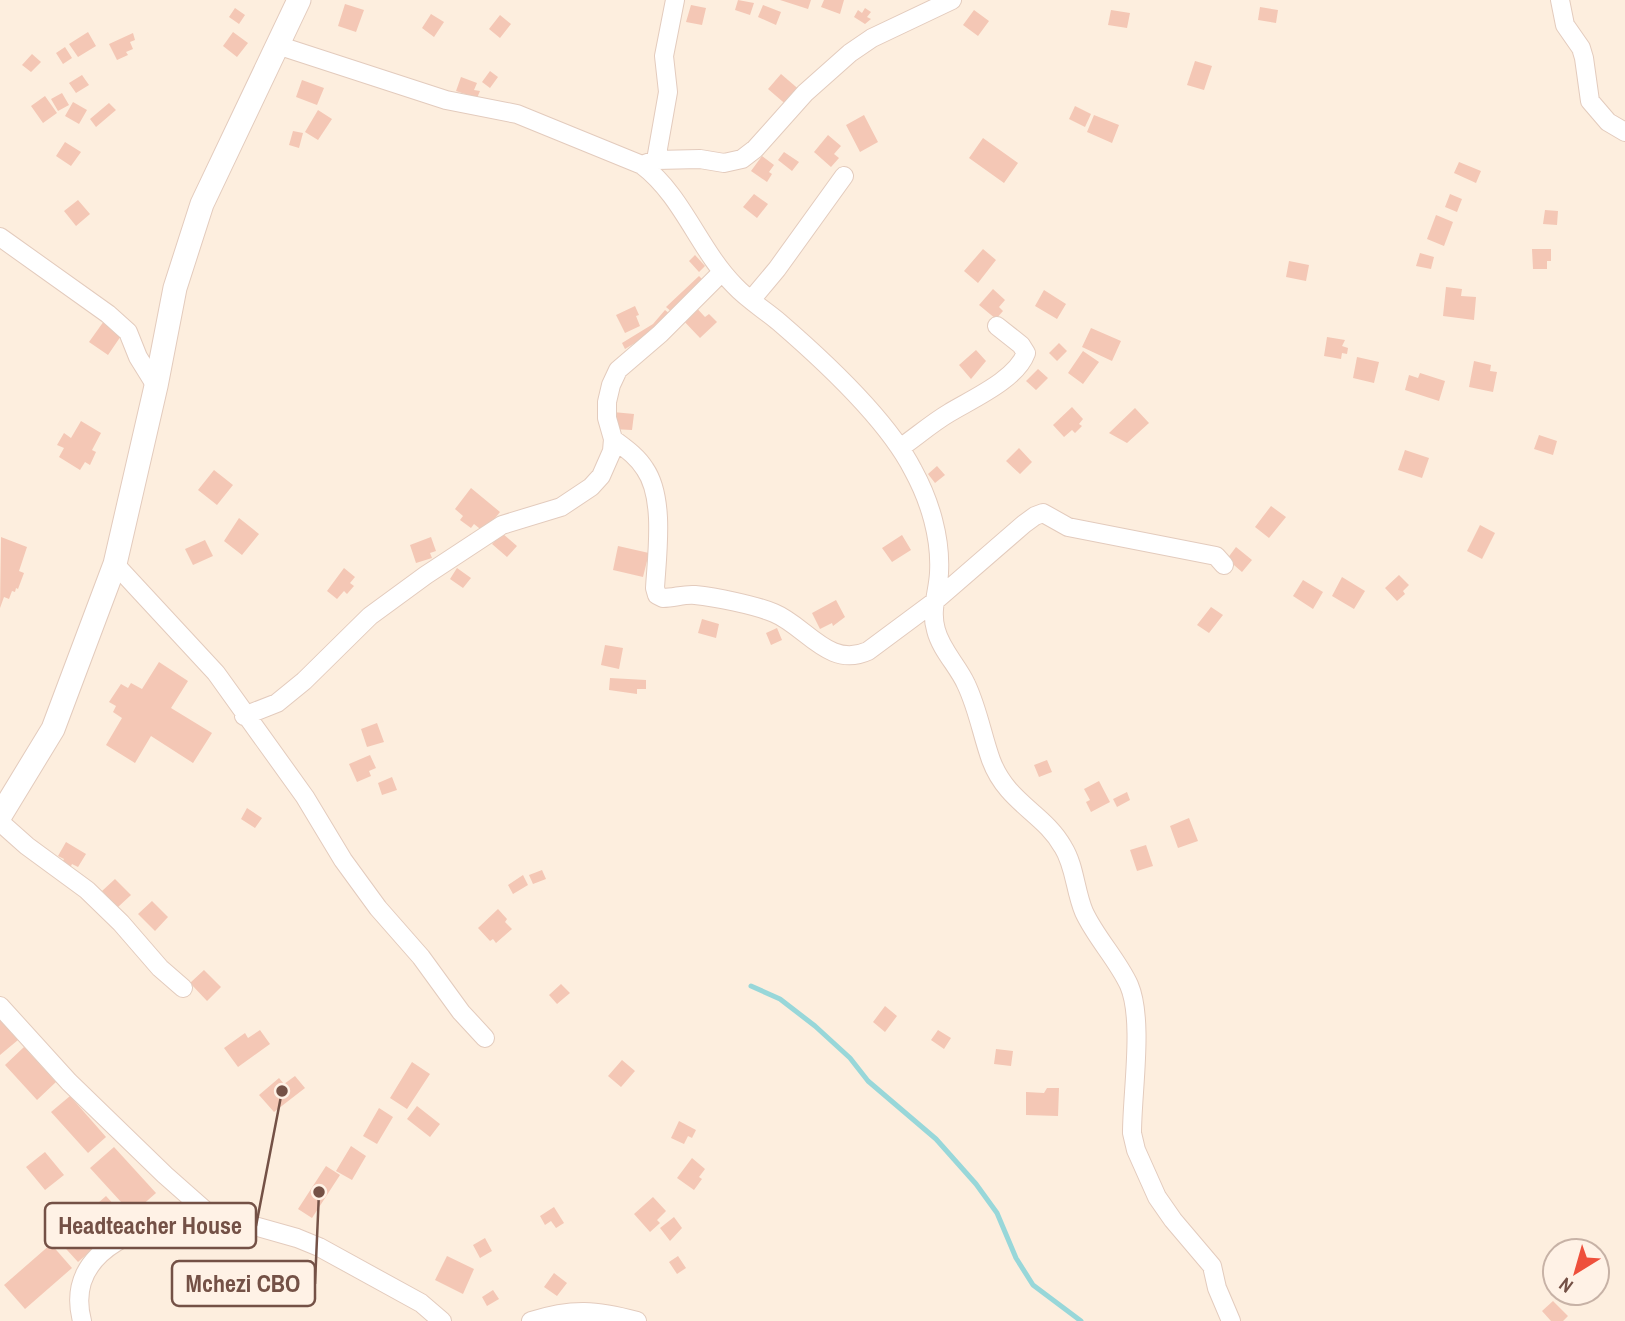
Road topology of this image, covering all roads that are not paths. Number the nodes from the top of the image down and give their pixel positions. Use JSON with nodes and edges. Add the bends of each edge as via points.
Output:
{"nodes":[{"id":1,"x":675,"y":0,"type":"edge"},
{"id":2,"x":952,"y":0,"type":"edge"},
{"id":3,"x":1560,"y":0,"type":"edge"},
{"id":4,"x":295,"y":2,"type":"edge"},
{"id":5,"x":277,"y":45,"type":"junction"},
{"id":6,"x":1625,"y":132,"type":"edge"},
{"id":7,"x":649,"y":162,"type":"junction"},
{"id":8,"x":844,"y":176,"type":"dead end"},
{"id":9,"x":0,"y":237,"type":"edge"},
{"id":10,"x":722,"y":272,"type":"junction"},
{"id":11,"x":751,"y":300,"type":"junction"},
{"id":12,"x":997,"y":326,"type":"dead end"},
{"id":13,"x":156,"y":386,"type":"junction"},
{"id":14,"x":613,"y":439,"type":"junction"},
{"id":15,"x":900,"y":448,"type":"junction"},
{"id":16,"x":115,"y":564,"type":"junction"},
{"id":17,"x":1224,"y":565,"type":"dead end"},
{"id":18,"x":934,"y":602,"type":"junction"},
{"id":19,"x":244,"y":716,"type":"junction"},
{"id":20,"x":0,"y":816,"type":"edge"},
{"id":21,"x":0,"y":822,"type":"edge"},
{"id":22,"x":183,"y":988,"type":"dead end"},
{"id":23,"x":0,"y":1006,"type":"edge"},
{"id":24,"x":485,"y":1038,"type":"dead end"},
{"id":25,"x":208,"y":1213,"type":"junction"},
{"id":26,"x":82,"y":1321,"type":"edge"},
{"id":27,"x":442,"y":1321,"type":"edge"},
{"id":28,"x":531,"y":1321,"type":"edge"},
{"id":29,"x":637,"y":1321,"type":"edge"},
{"id":30,"x":1231,"y":1321,"type":"edge"}],
"edges":[{"from":1,"to":7,"type":"street","via":[[664,56],[668,92]]},
{"from":2,"to":7,"type":"street","via":[[850,53],[742,159]]},
{"from":3,"to":6,"type":"street","via":[[1565,25],[1584,58],[1590,101],[1608,122]]},
{"from":4,"to":5,"type":"street"},
{"from":5,"to":7,"type":"street","via":[[446,100],[516,114]]},
{"from":5,"to":13,"type":"street","via":[[202,204],[174,288]]},
{"from":7,"to":10,"type":"street"},
{"from":8,"to":11,"type":"street"},
{"from":9,"to":13,"type":"street","via":[[128,332]]},
{"from":10,"to":11,"type":"street"},
{"from":10,"to":14,"type":"street","via":[[618,370],[607,402]]},
{"from":11,"to":15,"type":"street","via":[[849,389]]},
{"from":12,"to":15,"type":"street","via":[[1021,345],[1026,353],[1023,360],[993,388]]},
{"from":13,"to":16,"type":"street"},
{"from":14,"to":18,"type":"street","via":[[634,455],[654,489],[655,588],[663,598],[695,595],[776,614],[821,646],[844,656],[868,651]]},
{"from":14,"to":19,"type":"street","via":[[607,466],[591,487],[561,507],[502,525],[426,575],[370,616],[277,703]]},
{"from":15,"to":18,"type":"street","via":[[938,538]]},
{"from":16,"to":19,"type":"street","via":[[216,673]]},
{"from":16,"to":20,"type":"street","via":[[53,729]]},
{"from":17,"to":18,"type":"street","via":[[1216,556],[1068,527],[1043,513]]},
{"from":18,"to":30,"type":"street","via":[[936,631],[967,686],[999,777],[1063,847],[1086,917],[1129,985],[1135,1024],[1132,1122],[1136,1150],[1157,1197],[1212,1266]]},
{"from":19,"to":24,"type":"street","via":[[305,797],[378,908]]},
{"from":21,"to":22,"type":"street","via":[[87,890]]},
{"from":23,"to":25,"type":"street","via":[[69,1082]]},
{"from":25,"to":26,"type":"street","via":[[142,1228],[113,1244],[93,1262],[82,1282],[78,1304]]},
{"from":25,"to":27,"type":"street","via":[[318,1247],[421,1303]]},
{"from":28,"to":29,"type":"street","via":[[553,1314],[600,1311]]}]}
